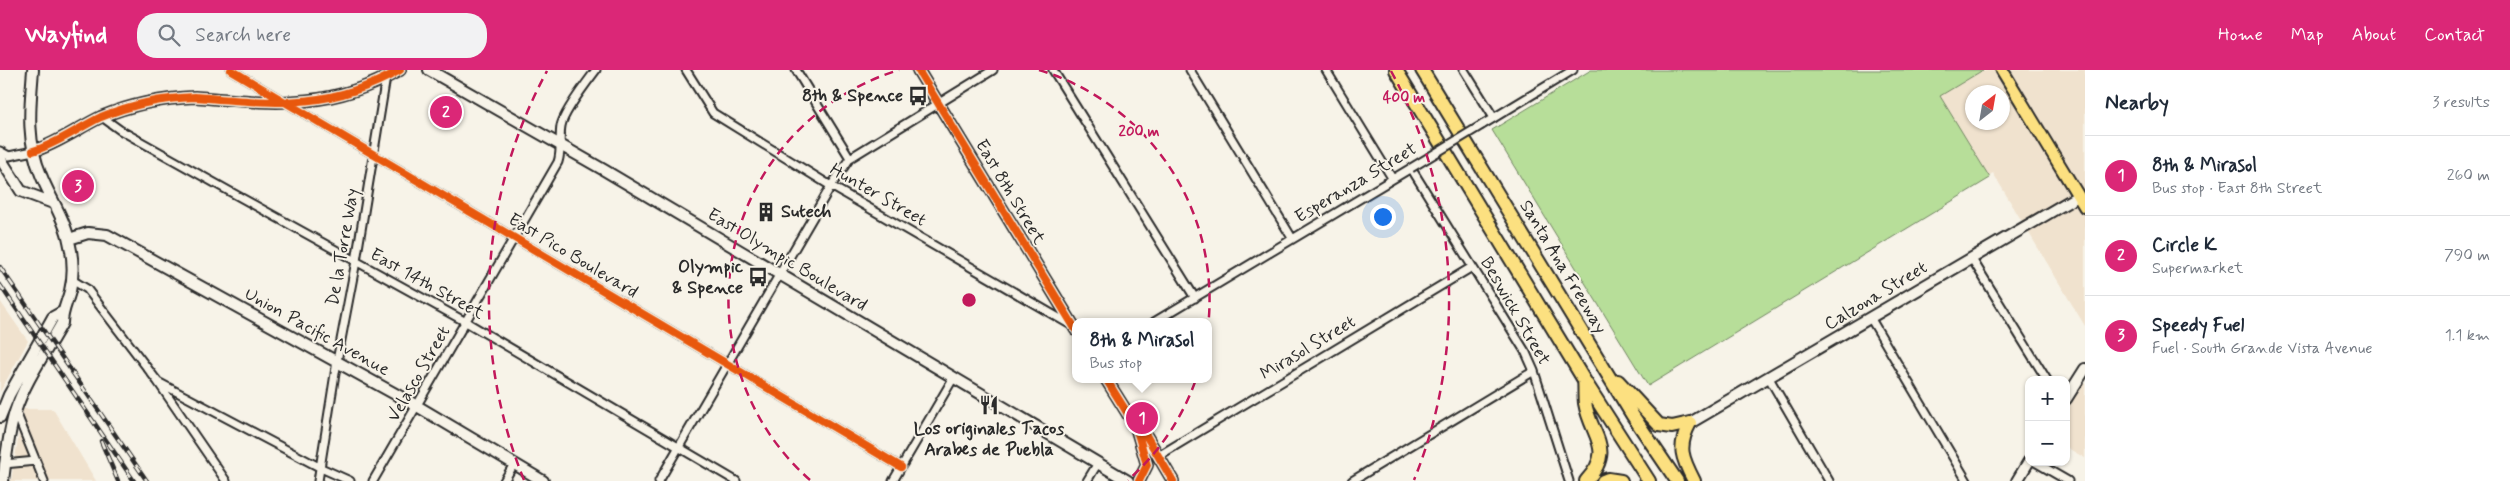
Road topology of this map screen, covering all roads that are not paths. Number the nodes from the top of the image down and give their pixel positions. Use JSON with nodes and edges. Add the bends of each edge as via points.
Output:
{"nodes":[{"id":1,"x":33,"y":70,"type":"edge"},
{"id":2,"x":231,"y":70,"type":"edge"},
{"id":3,"x":400,"y":70,"type":"edge"},
{"id":4,"x":429,"y":70,"type":"edge"},
{"id":5,"x":596,"y":70,"type":"edge"},
{"id":6,"x":686,"y":70,"type":"edge"},
{"id":7,"x":796,"y":70,"type":"edge"},
{"id":8,"x":918,"y":70,"type":"edge"},
{"id":9,"x":993,"y":70,"type":"edge"},
{"id":10,"x":1053,"y":70,"type":"edge"},
{"id":11,"x":1190,"y":70,"type":"edge"},
{"id":12,"x":1326,"y":70,"type":"edge"},
{"id":13,"x":1396,"y":70,"type":"edge"},
{"id":14,"x":1422,"y":70,"type":"edge"},
{"id":15,"x":1464,"y":70,"type":"edge"},
{"id":16,"x":1573,"y":70,"type":"edge"},
{"id":17,"x":2002,"y":70,"type":"edge"},
{"id":18,"x":386,"y":78,"type":"junction"},
{"id":19,"x":289,"y":104,"type":"junction"},
{"id":20,"x":939,"y":104,"type":"junction"},
{"id":21,"x":102,"y":117,"type":"junction"},
{"id":22,"x":1494,"y":118,"type":"junction"},
{"id":23,"x":561,"y":145,"type":"junction"},
{"id":24,"x":0,"y":151,"type":"edge"},
{"id":25,"x":33,"y":151,"type":"junction"},
{"id":26,"x":374,"y":155,"type":"junction"},
{"id":27,"x":0,"y":158,"type":"edge"},
{"id":28,"x":850,"y":158,"type":"junction"},
{"id":29,"x":1411,"y":168,"type":"junction"},
{"id":30,"x":1392,"y":178,"type":"junction"},
{"id":31,"x":831,"y":186,"type":"junction"},
{"id":32,"x":2078,"y":196,"type":"junction"},
{"id":33,"x":53,"y":203,"type":"junction"},
{"id":34,"x":2085,"y":207,"type":"edge"},
{"id":35,"x":1292,"y":238,"type":"junction"},
{"id":36,"x":69,"y":239,"type":"junction"},
{"id":37,"x":514,"y":239,"type":"junction"},
{"id":38,"x":1972,"y":259,"type":"junction"},
{"id":39,"x":356,"y":261,"type":"junction"},
{"id":40,"x":1472,"y":267,"type":"junction"},
{"id":41,"x":780,"y":274,"type":"junction"},
{"id":42,"x":72,"y":280,"type":"junction"},
{"id":43,"x":1195,"y":298,"type":"junction"},
{"id":44,"x":62,"y":312,"type":"junction"},
{"id":45,"x":1161,"y":318,"type":"edge"},
{"id":46,"x":1871,"y":319,"type":"junction"},
{"id":47,"x":466,"y":322,"type":"junction"},
{"id":48,"x":1072,"y":325,"type":"edge"},
{"id":49,"x":1072,"y":327,"type":"edge"},
{"id":50,"x":337,"y":361,"type":"junction"},
{"id":51,"x":1600,"y":361,"type":"junction"},
{"id":52,"x":727,"y":365,"type":"junction"},
{"id":53,"x":2085,"y":370,"type":"edge"},
{"id":54,"x":1534,"y":371,"type":"junction"},
{"id":55,"x":2044,"y":376,"type":"edge"},
{"id":56,"x":954,"y":377,"type":"junction"},
{"id":57,"x":1768,"y":378,"type":"junction"},
{"id":58,"x":1584,"y":380,"type":"junction"},
{"id":59,"x":158,"y":382,"type":"junction"},
{"id":60,"x":1108,"y":383,"type":"edge"},
{"id":61,"x":2070,"y":393,"type":"edge"},
{"id":62,"x":4,"y":405,"type":"junction"},
{"id":63,"x":417,"y":406,"type":"junction"},
{"id":64,"x":15,"y":411,"type":"junction"},
{"id":65,"x":0,"y":417,"type":"edge"},
{"id":66,"x":1690,"y":423,"type":"junction"},
{"id":67,"x":1136,"y":427,"type":"junction"},
{"id":68,"x":679,"y":448,"type":"junction"},
{"id":69,"x":1160,"y":455,"type":"junction"},
{"id":70,"x":36,"y":461,"type":"junction"},
{"id":71,"x":1098,"y":462,"type":"junction"},
{"id":72,"x":4,"y":464,"type":"junction"},
{"id":73,"x":514,"y":464,"type":"junction"},
{"id":74,"x":2026,"y":466,"type":"edge"},
{"id":75,"x":2042,"y":466,"type":"edge"},
{"id":76,"x":901,"y":467,"type":"junction"},
{"id":77,"x":320,"y":468,"type":"junction"},
{"id":78,"x":3,"y":481,"type":"edge"},
{"id":79,"x":44,"y":481,"type":"edge"},
{"id":80,"x":226,"y":481,"type":"edge"},
{"id":81,"x":318,"y":481,"type":"edge"},
{"id":82,"x":350,"y":481,"type":"edge"},
{"id":83,"x":373,"y":481,"type":"edge"},
{"id":84,"x":504,"y":481,"type":"edge"},
{"id":85,"x":543,"y":481,"type":"edge"},
{"id":86,"x":660,"y":481,"type":"edge"},
{"id":87,"x":736,"y":481,"type":"edge"},
{"id":88,"x":893,"y":481,"type":"edge"},
{"id":89,"x":1087,"y":481,"type":"edge"},
{"id":90,"x":1128,"y":481,"type":"edge"},
{"id":91,"x":1139,"y":481,"type":"edge"},
{"id":92,"x":1174,"y":481,"type":"edge"},
{"id":93,"x":1352,"y":481,"type":"edge"},
{"id":94,"x":1569,"y":481,"type":"edge"},
{"id":95,"x":1586,"y":481,"type":"edge"},
{"id":96,"x":1603,"y":481,"type":"edge"},
{"id":97,"x":1621,"y":481,"type":"edge"},
{"id":98,"x":1648,"y":481,"type":"edge"},
{"id":99,"x":1677,"y":481,"type":"edge"},
{"id":100,"x":1694,"y":481,"type":"edge"},
{"id":101,"x":1829,"y":481,"type":"edge"},
{"id":102,"x":1967,"y":481,"type":"edge"},
{"id":103,"x":2017,"y":481,"type":"edge"},
{"id":104,"x":2068,"y":481,"type":"edge"}],
"edges":[{"from":1,"to":25,"type":"main road","via":[[29,128]]},
{"from":2,"to":19,"type":"street","name":"East Pico Boulevard"},
{"from":3,"to":18,"type":"main road"},
{"from":4,"to":23,"type":"main road","name":"East Olympic Boulevard"},
{"from":5,"to":23,"type":"street","name":"Velasco Street","via":[[561,125]]},
{"from":6,"to":31,"type":"street","name":"Hunter Street","via":[[713,113]]},
{"from":7,"to":28,"type":"street"},
{"from":8,"to":20,"type":"main road","name":"East 8th Street"},
{"from":9,"to":20,"type":"street"},
{"from":10,"to":43,"type":"street"},
{"from":11,"to":35,"type":"street"},
{"from":12,"to":30,"type":"street"},
{"from":13,"to":58,"type":"highway"},
{"from":14,"to":51,"type":"highway","name":"Santa Ana Freeway"},
{"from":15,"to":22,"type":"street"},
{"from":16,"to":22,"type":"street","name":"Esperanza Street"},
{"from":17,"to":32,"type":"main road"},
{"from":18,"to":19,"type":"main road","via":[[339,95]]},
{"from":18,"to":26,"type":"street","name":"De la Torre Way"},
{"from":19,"to":21,"type":"main road","via":[[179,98],[144,104]]},
{"from":19,"to":26,"type":"street","name":"East Pico Boulevard"},
{"from":20,"to":28,"type":"street"},
{"from":20,"to":48,"type":"main road","name":"East 8th Street"},
{"from":21,"to":25,"type":"main road","via":[[49,147]]},
{"from":21,"to":39,"type":"street","name":"East 14th Street"},
{"from":22,"to":29,"type":"street","name":"Esperanza Street","bridge":true},
{"from":23,"to":37,"type":"street","name":"Velasco Street","via":[[558,162]]},
{"from":23,"to":41,"type":"main road","name":"East Olympic Boulevard"},
{"from":24,"to":25,"type":"street","via":[[9,156]]},
{"from":25,"to":33,"type":"main road"},
{"from":26,"to":37,"type":"street","name":"East Pico Boulevard"},
{"from":26,"to":39,"type":"street","name":"De la Torre Way"},
{"from":27,"to":33,"type":"main road","via":[[21,191]]},
{"from":28,"to":31,"type":"street"},
{"from":29,"to":30,"type":"street","name":"Esperanza Street"},
{"from":29,"to":40,"type":"street","name":"Beswick Street"},
{"from":30,"to":35,"type":"street","name":"Esperanza Street"},
{"from":31,"to":41,"type":"street"},
{"from":31,"to":49,"type":"street","name":"Hunter Street"},
{"from":32,"to":34,"type":"main road"},
{"from":32,"to":38,"type":"main road","name":"Calzona Street"},
{"from":33,"to":36,"type":"main road"},
{"from":35,"to":43,"type":"street","name":"Esperanza Street"},
{"from":36,"to":42,"type":"main road"},
{"from":36,"to":50,"type":"main road","name":"Union Pacific Avenue","via":[[88,233],[107,234]]},
{"from":37,"to":47,"type":"street","name":"Velasco Street"},
{"from":37,"to":52,"type":"street","name":"East Pico Boulevard"},
{"from":38,"to":46,"type":"main road","name":"Calzona Street"},
{"from":38,"to":55,"type":"street"},
{"from":39,"to":47,"type":"street","name":"East 14th Street"},
{"from":39,"to":50,"type":"street","name":"De la Torre Way"},
{"from":40,"to":54,"type":"street","name":"Beswick Street"},
{"from":40,"to":69,"type":"street","name":"Mirasol Street"},
{"from":41,"to":52,"type":"street"},
{"from":41,"to":56,"type":"main road","name":"East Olympic Boulevard"},
{"from":42,"to":44,"type":"main road"},
{"from":42,"to":59,"type":"street","via":[[87,289]]},
{"from":43,"to":45,"type":"street","name":"Esperanza Street"},
{"from":44,"to":62,"type":"main road","via":[[53,318]]},
{"from":44,"to":64,"type":"main road","via":[[62,323]]},
{"from":46,"to":57,"type":"main road","name":"Calzona Street"},
{"from":46,"to":102,"type":"street"},
{"from":47,"to":63,"type":"street","name":"Velasco Street"},
{"from":47,"to":68,"type":"street","name":"East 14th Street"},
{"from":50,"to":63,"type":"main road","name":"Union Pacific Avenue"},
{"from":50,"to":77,"type":"street","name":"De la Torre Way"},
{"from":51,"to":66,"type":"highway","via":[[1659,425],[1672,427]]},
{"from":51,"to":99,"type":"highway","name":"Santa Ana Freeway"},
{"from":52,"to":68,"type":"street"},
{"from":52,"to":76,"type":"street","name":"East Pico Boulevard"},
{"from":53,"to":61,"type":"main road"},
{"from":54,"to":93,"type":"street"},
{"from":54,"to":94,"type":"street","name":"Beswick Street"},
{"from":56,"to":71,"type":"main road","name":"East Olympic Boulevard"},
{"from":56,"to":76,"type":"street"},
{"from":57,"to":66,"type":"main road","name":"Calzona Street"},
{"from":57,"to":101,"type":"street"},
{"from":58,"to":95,"type":"highway","via":[[1585,404],[1602,452],[1594,472]]},
{"from":58,"to":98,"type":"highway"},
{"from":59,"to":77,"type":"street"},
{"from":59,"to":80,"type":"street"},
{"from":60,"to":67,"type":"main road"},
{"from":62,"to":64,"type":"street"},
{"from":62,"to":65,"type":"main road"},
{"from":63,"to":73,"type":"main road","name":"Union Pacific Avenue"},
{"from":63,"to":83,"type":"street","name":"Velasco Street"},
{"from":64,"to":70,"type":"street"},
{"from":64,"to":72,"type":"main road"},
{"from":66,"to":100,"type":"highway","via":[[1681,446]]},
{"from":67,"to":69,"type":"main road"},
{"from":67,"to":91,"type":"main road","via":[[1147,464]]},
{"from":68,"to":86,"type":"street"},
{"from":68,"to":87,"type":"street","name":"East 14th Street"},
{"from":69,"to":92,"type":"main road"},
{"from":70,"to":72,"type":"street"},
{"from":70,"to":79,"type":"street"},
{"from":71,"to":89,"type":"street"},
{"from":71,"to":90,"type":"main road","name":"East Olympic Boulevard"},
{"from":72,"to":78,"type":"main road"},
{"from":73,"to":84,"type":"street"},
{"from":73,"to":85,"type":"main road","name":"Union Pacific Avenue"},
{"from":74,"to":103,"type":"main road"},
{"from":75,"to":104,"type":"street"},
{"from":76,"to":88,"type":"street"},
{"from":77,"to":81,"type":"street","name":"De la Torre Way"},
{"from":77,"to":82,"type":"street"},
{"from":96,"to":97,"type":"highway"}]}
